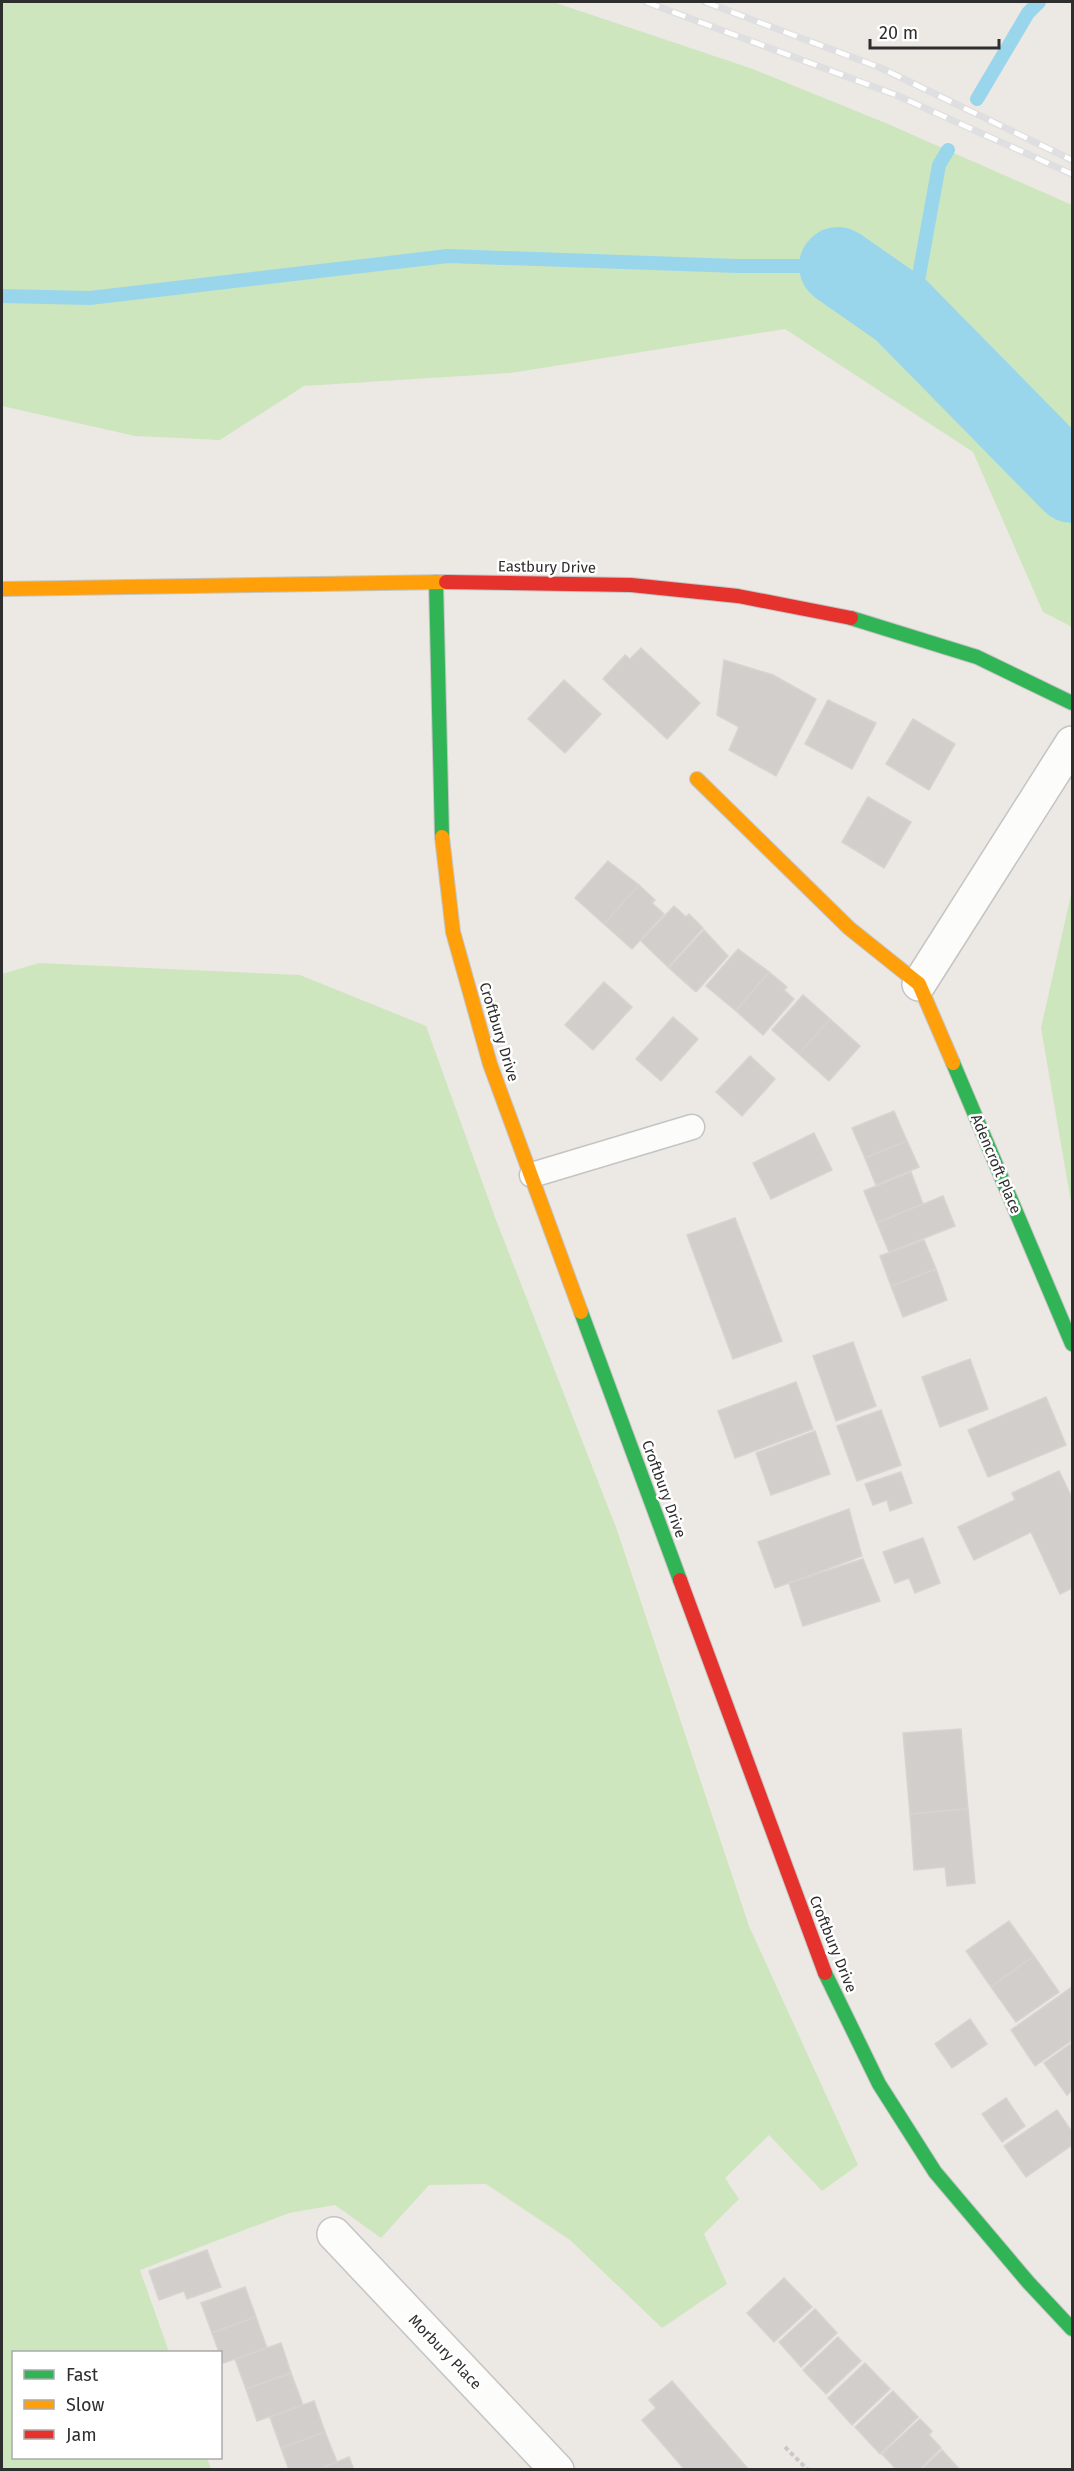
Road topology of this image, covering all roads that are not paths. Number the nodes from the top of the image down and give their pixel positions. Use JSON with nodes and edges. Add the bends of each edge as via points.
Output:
{"nodes":[{"id":1,"x":436,"y":582,"type":"junction"},
{"id":2,"x":2,"y":589,"type":"edge"},
{"id":3,"x":1072,"y":703,"type":"edge"},
{"id":4,"x":1072,"y":743,"type":"edge"},
{"id":5,"x":697,"y":779,"type":"dead end"},
{"id":6,"x":919,"y":984,"type":"junction"},
{"id":7,"x":693,"y":1127,"type":"dead end"},
{"id":8,"x":532,"y":1175,"type":"junction"},
{"id":9,"x":1072,"y":1344,"type":"edge"},
{"id":10,"x":334,"y":2235,"type":"dead end"},
{"id":11,"x":1072,"y":2329,"type":"edge"},
{"id":12,"x":557,"y":2469,"type":"edge"}],
"edges":[{"from":1,"to":2,"type":"street","name":"Eastbury Drive"},
{"from":1,"to":3,"type":"street","name":"Eastbury Drive","via":[[631,585],[749,598],[867,621],[977,657]]},
{"from":1,"to":8,"type":"street","name":"Croftbury Drive","via":[[442,844],[453,932],[485,1052]]},
{"from":4,"to":6,"type":"street"},
{"from":5,"to":6,"type":"street","name":"Adencroft Place","via":[[849,928]]},
{"from":6,"to":9,"type":"street","name":"Adencroft Place"},
{"from":7,"to":8,"type":"lane"},
{"from":8,"to":11,"type":"street","name":"Croftbury Drive","via":[[830,1986],[879,2084],[935,2172]]},
{"from":10,"to":12,"type":"street","name":"Morbury Place"}]}
